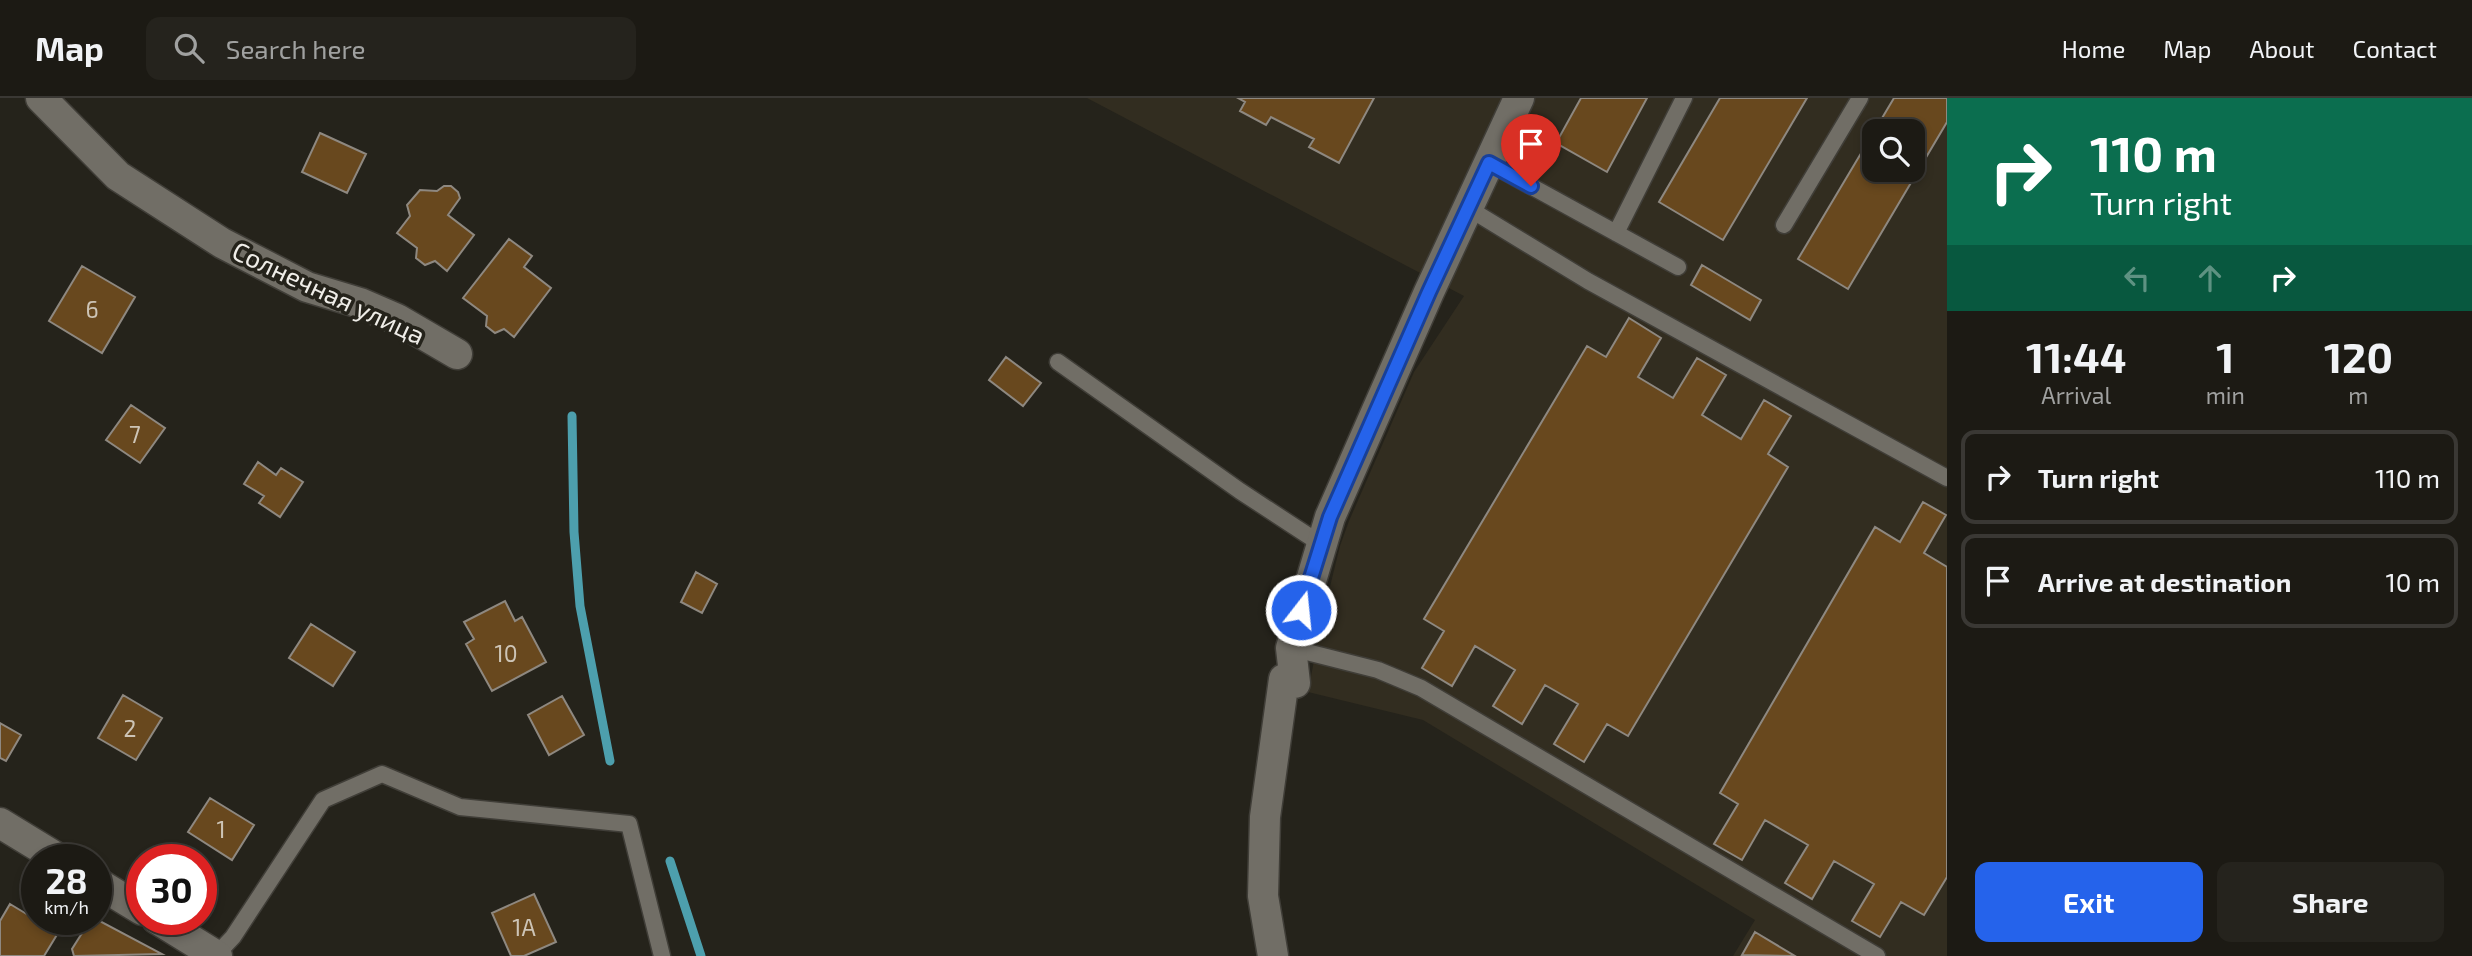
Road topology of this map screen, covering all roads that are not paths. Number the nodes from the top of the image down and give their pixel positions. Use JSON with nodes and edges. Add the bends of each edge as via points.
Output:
{"nodes":[{"id":1,"x":41,"y":98,"type":"edge"},
{"id":2,"x":1519,"y":98,"type":"edge"},
{"id":3,"x":1684,"y":98,"type":"edge"},
{"id":4,"x":1860,"y":98,"type":"edge"},
{"id":5,"x":1489,"y":163,"type":"junction"},
{"id":6,"x":1468,"y":208,"type":"junction"},
{"id":7,"x":1784,"y":225,"type":"dead end"},
{"id":8,"x":1616,"y":233,"type":"junction"},
{"id":9,"x":1678,"y":267,"type":"dead end"},
{"id":10,"x":457,"y":354,"type":"dead end"},
{"id":11,"x":1058,"y":362,"type":"dead end"},
{"id":12,"x":1947,"y":478,"type":"edge"},
{"id":13,"x":1321,"y":544,"type":"junction"},
{"id":14,"x":1291,"y":648,"type":"junction"},
{"id":15,"x":0,"y":823,"type":"edge"},
{"id":16,"x":35,"y":844,"type":"edge"},
{"id":17,"x":183,"y":935,"type":"edge"},
{"id":18,"x":216,"y":956,"type":"edge"},
{"id":19,"x":662,"y":956,"type":"edge"},
{"id":20,"x":1273,"y":956,"type":"edge"},
{"id":21,"x":1877,"y":956,"type":"edge"}],
"edges":[{"from":1,"to":10,"type":"street","name":"Солнечная улица","via":[[118,176],[222,243],[307,287],[397,319]]},
{"from":2,"to":5,"type":"street"},
{"from":3,"to":8,"type":"lane"},
{"from":4,"to":7,"type":"lane"},
{"from":5,"to":6,"type":"street"},
{"from":5,"to":8,"type":"lane"},
{"from":6,"to":12,"type":"lane","via":[[1588,281]]},
{"from":6,"to":13,"type":"street"},
{"from":8,"to":9,"type":"lane"},
{"from":11,"to":13,"type":"lane"},
{"from":13,"to":14,"type":"street"},
{"from":14,"to":20,"type":"street","via":[[1295,683],[1284,679],[1265,817],[1263,896]]},
{"from":14,"to":21,"type":"lane","via":[[1378,670],[1421,688]]},
{"from":15,"to":16,"type":"street"},
{"from":17,"to":18,"type":"street"},
{"from":18,"to":19,"type":"lane","via":[[323,800],[382,774],[460,807],[629,824]]}]}
